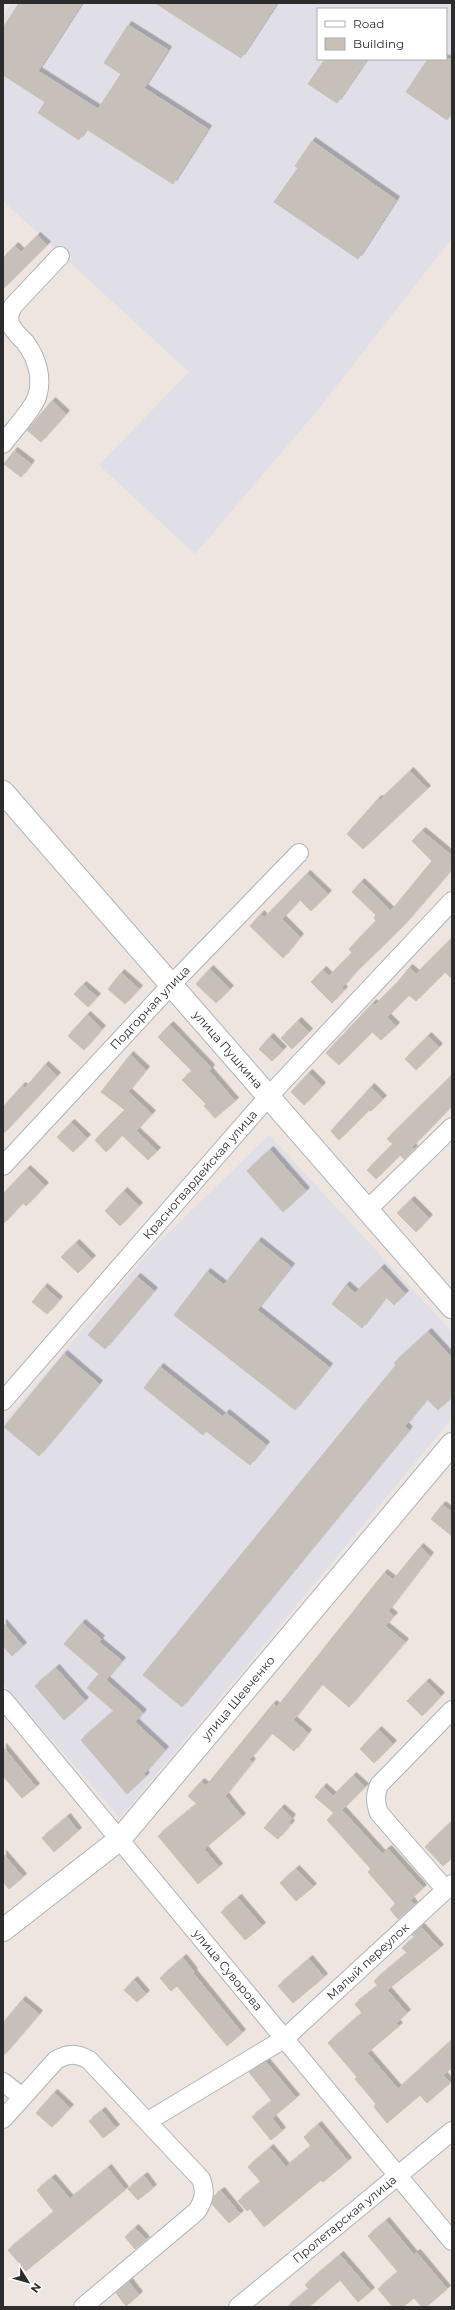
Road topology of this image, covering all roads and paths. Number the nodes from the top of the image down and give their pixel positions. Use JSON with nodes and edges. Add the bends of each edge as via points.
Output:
{"nodes":[{"id":1,"x":60,"y":256,"type":"dead end"},
{"id":2,"x":3,"y":444,"type":"edge"},
{"id":3,"x":3,"y":792,"type":"edge"},
{"id":4,"x":299,"y":853,"type":"dead end"},
{"id":5,"x":452,"y":901,"type":"edge"},
{"id":6,"x":172,"y":984,"type":"junction"},
{"id":7,"x":268,"y":1097,"type":"junction"},
{"id":8,"x":452,"y":1127,"type":"edge"},
{"id":9,"x":3,"y":1166,"type":"edge"},
{"id":10,"x":367,"y":1210,"type":"junction"},
{"id":11,"x":452,"y":1307,"type":"edge"},
{"id":12,"x":3,"y":1400,"type":"edge"},
{"id":13,"x":452,"y":1444,"type":"edge"},
{"id":14,"x":3,"y":1699,"type":"edge"},
{"id":15,"x":452,"y":1710,"type":"edge"},
{"id":16,"x":120,"y":1839,"type":"junction"},
{"id":17,"x":449,"y":1887,"type":"edge"},
{"id":18,"x":3,"y":1930,"type":"edge"},
{"id":19,"x":284,"y":2039,"type":"junction"},
{"id":20,"x":3,"y":2082,"type":"edge"},
{"id":21,"x":21,"y":2096,"type":"junction"},
{"id":22,"x":3,"y":2118,"type":"edge"},
{"id":23,"x":148,"y":2121,"type":"junction"},
{"id":24,"x":452,"y":2131,"type":"edge"},
{"id":25,"x":397,"y":2175,"type":"junction"},
{"id":26,"x":452,"y":2242,"type":"edge"},
{"id":27,"x":83,"y":2307,"type":"edge"},
{"id":28,"x":238,"y":2307,"type":"edge"}],
"edges":[{"from":1,"to":2,"type":"street","via":[[13,306],[9,316],[10,325],[26,344],[36,362],[40,373],[40,385],[36,399]]},
{"from":3,"to":6,"type":"street","name":"улица Пушкина"},
{"from":4,"to":6,"type":"street","name":"Подгорная улица"},
{"from":5,"to":7,"type":"street","name":"Красногвардейская улица"},
{"from":6,"to":7,"type":"street","name":"улица Пушкина"},
{"from":6,"to":9,"type":"street","name":"Подгорная улица"},
{"from":7,"to":10,"type":"street","name":"улица Пушкина"},
{"from":7,"to":12,"type":"street","name":"Красногвардейская улица"},
{"from":8,"to":10,"type":"street"},
{"from":10,"to":11,"type":"street","name":"улица Пушкина"},
{"from":13,"to":16,"type":"street","name":"улица Шевченко"},
{"from":14,"to":16,"type":"street","name":"улица Суворова"},
{"from":15,"to":17,"type":"street","via":[[379,1785],[375,1803],[379,1813]]},
{"from":16,"to":18,"type":"street","name":"улица Шевченко"},
{"from":16,"to":19,"type":"street","name":"улица Суворова"},
{"from":17,"to":19,"type":"street","name":"Малый переулок"},
{"from":19,"to":23,"type":"street","name":"Малый переулок"},
{"from":19,"to":25,"type":"street","name":"улица Суворова"},
{"from":20,"to":21,"type":"street"},
{"from":21,"to":22,"type":"street"},
{"from":21,"to":23,"type":"street","via":[[56,2060],[67,2054],[79,2054],[89,2060]]},
{"from":23,"to":27,"type":"street","via":[[201,2179],[204,2201],[197,2211]]},
{"from":24,"to":25,"type":"street","name":"Пролетарская улица"},
{"from":25,"to":26,"type":"street","name":"улица Суворова"},
{"from":25,"to":28,"type":"street","name":"Пролетарская улица"}]}
